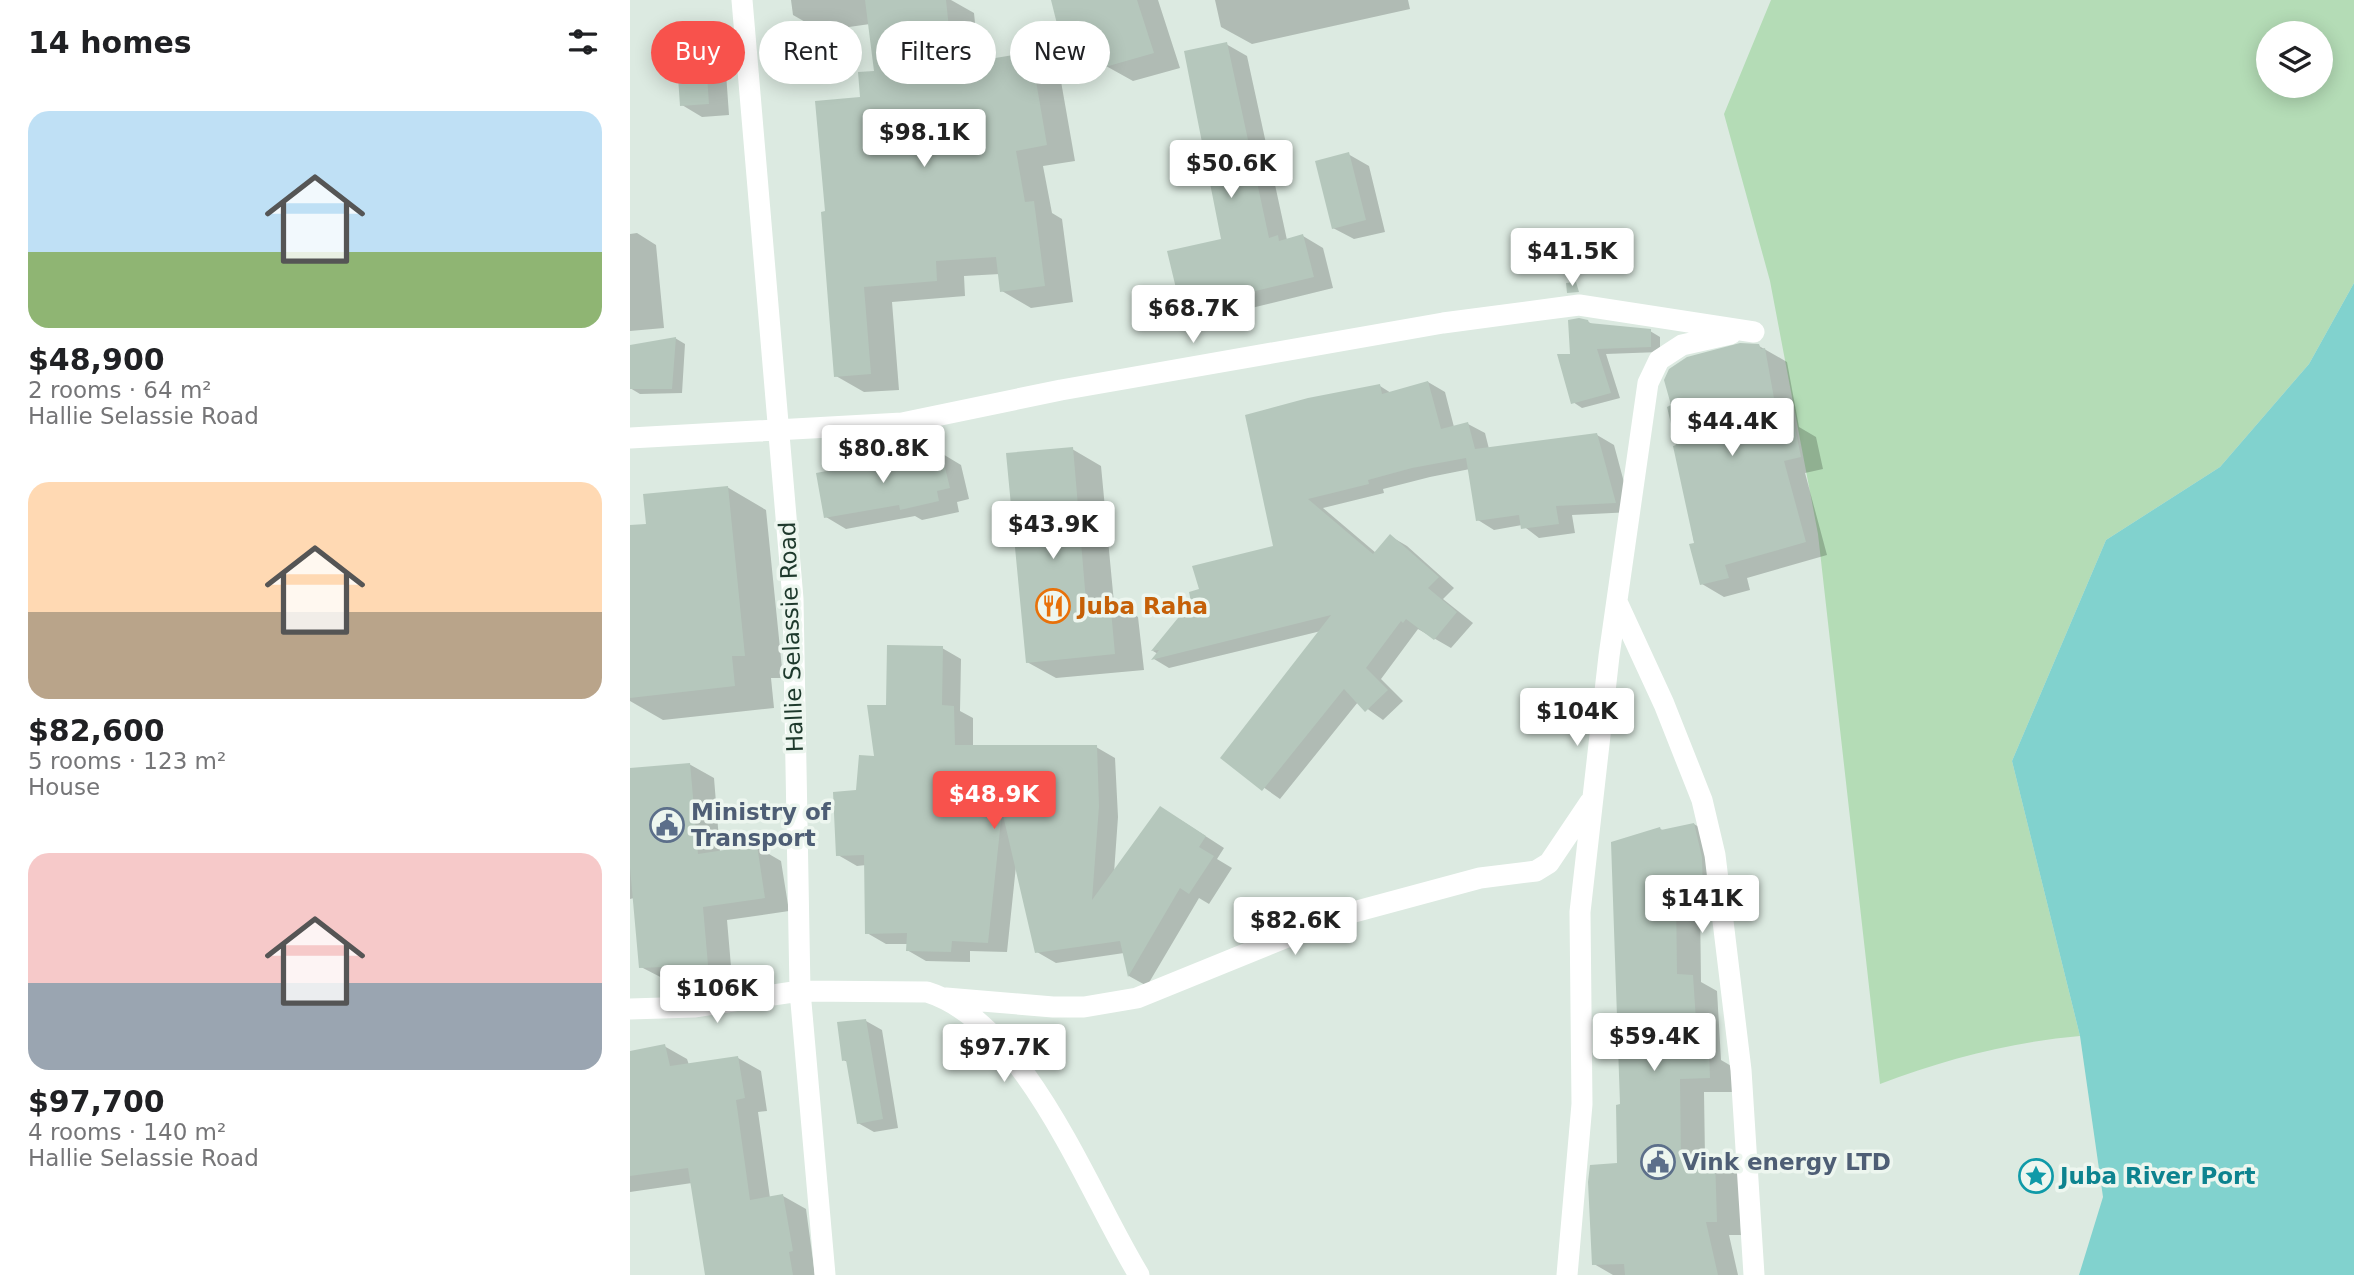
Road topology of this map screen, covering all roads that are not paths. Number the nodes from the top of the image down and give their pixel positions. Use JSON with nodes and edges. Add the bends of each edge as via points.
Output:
{"nodes":[{"id":1,"x":742,"y":0,"type":"edge"},
{"id":2,"x":779,"y":427,"type":"junction"},
{"id":3,"x":630,"y":438,"type":"edge"},
{"id":4,"x":1617,"y":602,"type":"junction"},
{"id":5,"x":1592,"y":799,"type":"junction"},
{"id":6,"x":800,"y":991,"type":"junction"},
{"id":7,"x":946,"y":998,"type":"junction"},
{"id":8,"x":630,"y":1009,"type":"edge"},
{"id":9,"x":825,"y":1275,"type":"edge"},
{"id":10,"x":1139,"y":1275,"type":"edge"},
{"id":11,"x":1567,"y":1275,"type":"edge"},
{"id":12,"x":1754,"y":1275,"type":"edge"}],
"edges":[{"from":1,"to":2,"type":"street","name":"Hallie Selassie Road"},
{"from":2,"to":3,"type":"street"},
{"from":2,"to":4,"type":"street","via":[[902,423],[1075,387],[1443,323],[1579,305],[1754,332],[1716,335],[1682,345],[1659,360],[1648,383]]},
{"from":2,"to":6,"type":"street","name":"Hallie Selassie Road","via":[[793,599]]},
{"from":4,"to":5,"type":"street"},
{"from":4,"to":12,"type":"street","via":[[1702,800],[1715,855],[1741,1070]]},
{"from":5,"to":7,"type":"street","via":[[1549,863],[1536,871],[1480,878],[1350,913],[1138,998],[1053,1007]]},
{"from":5,"to":11,"type":"street","via":[[1580,912],[1582,1104]]},
{"from":6,"to":7,"type":"street","via":[[927,992]]},
{"from":6,"to":8,"type":"street","via":[[694,1007]]},
{"from":6,"to":9,"type":"street","name":"Hallie Selassie Road"},
{"from":7,"to":10,"type":"street","via":[[971,1013],[1031,1085],[1097,1194]]}]}
